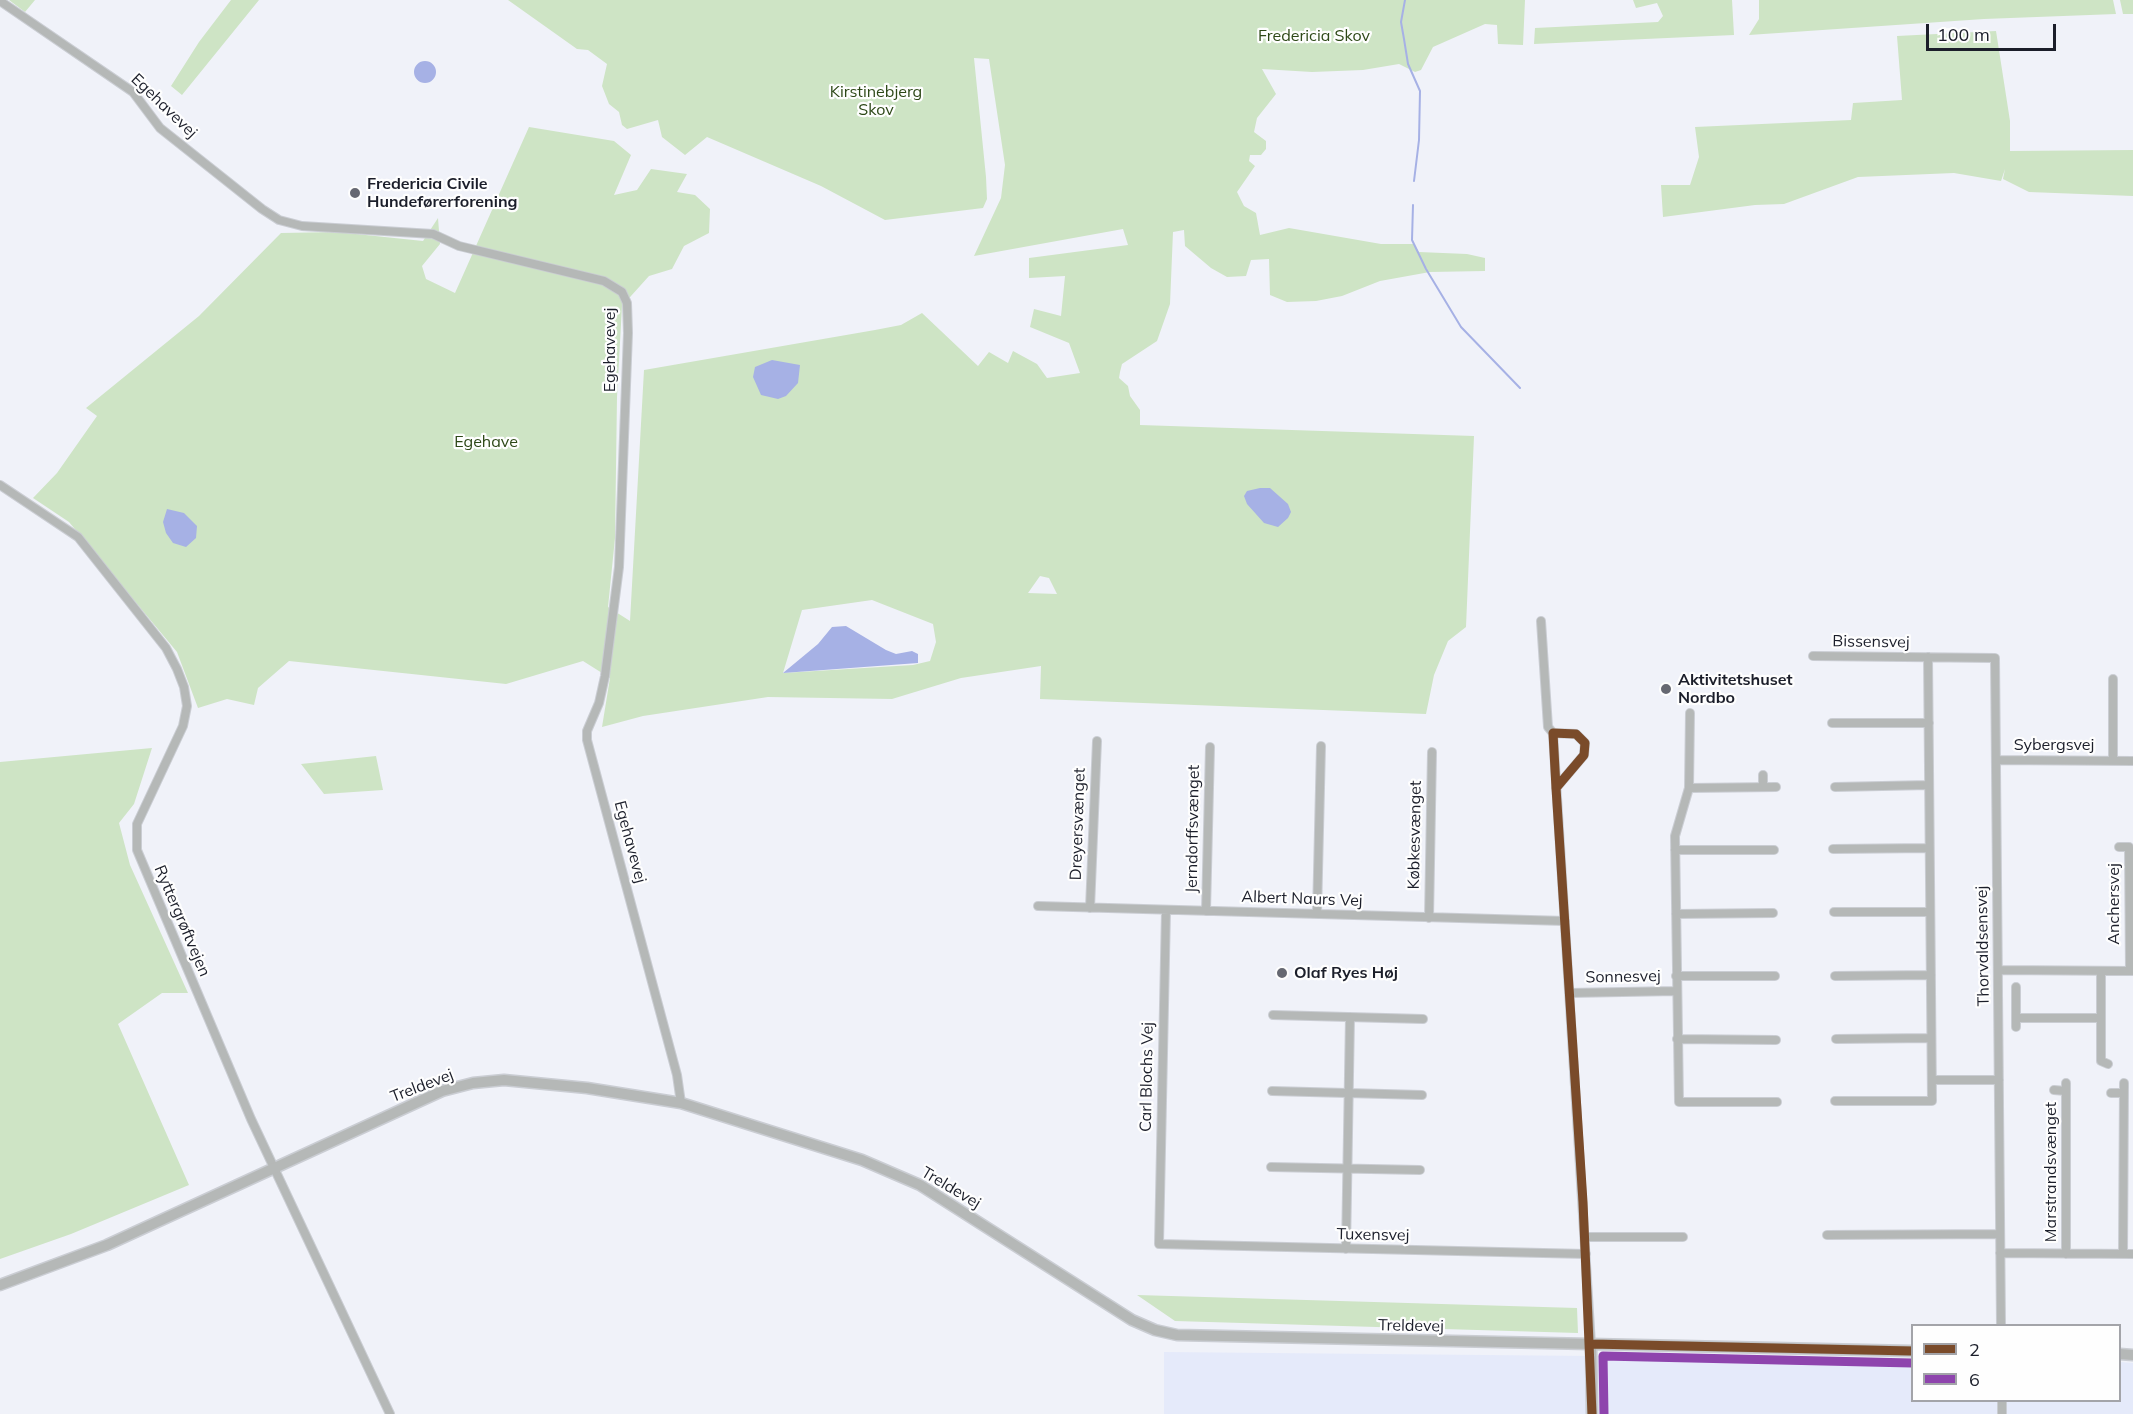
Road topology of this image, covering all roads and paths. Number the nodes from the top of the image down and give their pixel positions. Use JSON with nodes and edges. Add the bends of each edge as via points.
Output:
{"nodes":[{"id":1,"x":0,"y":1,"type":"edge"},
{"id":2,"x":0,"y":485,"type":"edge"},
{"id":3,"x":1541,"y":621,"type":"dead end"},
{"id":4,"x":1813,"y":656,"type":"dead end"},
{"id":5,"x":1928,"y":657,"type":"junction"},
{"id":6,"x":1995,"y":658,"type":"joint"},
{"id":7,"x":2113,"y":680,"type":"dead end"},
{"id":8,"x":1690,"y":714,"type":"dead end"},
{"id":9,"x":1832,"y":723,"type":"dead end"},
{"id":10,"x":1929,"y":723,"type":"junction"},
{"id":11,"x":1553,"y":734,"type":"junction"},
{"id":12,"x":1096,"y":741,"type":"dead end"},
{"id":13,"x":1322,"y":746,"type":"dead end"},
{"id":14,"x":1210,"y":747,"type":"dead end"},
{"id":15,"x":1432,"y":752,"type":"dead end"},
{"id":16,"x":1996,"y":760,"type":"junction"},
{"id":17,"x":2113,"y":760,"type":"junction"},
{"id":18,"x":2133,"y":760,"type":"edge"},
{"id":19,"x":1763,"y":776,"type":"dead end"},
{"id":20,"x":1929,"y":785,"type":"junction"},
{"id":21,"x":1763,"y":787,"type":"junction"},
{"id":22,"x":1776,"y":787,"type":"dead end"},
{"id":23,"x":1835,"y":787,"type":"dead end"},
{"id":24,"x":1556,"y":788,"type":"junction"},
{"id":25,"x":1689,"y":788,"type":"junction"},
{"id":26,"x":2119,"y":847,"type":"dead end"},
{"id":27,"x":1929,"y":848,"type":"junction"},
{"id":28,"x":1833,"y":849,"type":"dead end"},
{"id":29,"x":1675,"y":850,"type":"junction"},
{"id":30,"x":1774,"y":850,"type":"dead end"},
{"id":31,"x":1038,"y":906,"type":"dead end"},
{"id":32,"x":1090,"y":908,"type":"junction"},
{"id":33,"x":1166,"y":910,"type":"junction"},
{"id":34,"x":1206,"y":911,"type":"junction"},
{"id":35,"x":1834,"y":912,"type":"dead end"},
{"id":36,"x":1930,"y":912,"type":"junction"},
{"id":37,"x":1773,"y":913,"type":"dead end"},
{"id":38,"x":1317,"y":914,"type":"junction"},
{"id":39,"x":1676,"y":914,"type":"junction"},
{"id":40,"x":1429,"y":918,"type":"junction"},
{"id":41,"x":1565,"y":921,"type":"junction"},
{"id":42,"x":1998,"y":970,"type":"junction"},
{"id":43,"x":2101,"y":971,"type":"junction"},
{"id":44,"x":2131,"y":971,"type":"edge"},
{"id":45,"x":1931,"y":975,"type":"junction"},
{"id":46,"x":1676,"y":976,"type":"junction"},
{"id":47,"x":1775,"y":976,"type":"dead end"},
{"id":48,"x":1835,"y":976,"type":"dead end"},
{"id":49,"x":2016,"y":987,"type":"dead end"},
{"id":50,"x":1676,"y":992,"type":"junction"},
{"id":51,"x":1569,"y":993,"type":"junction"},
{"id":52,"x":1273,"y":1015,"type":"dead end"},
{"id":53,"x":1350,"y":1017,"type":"junction"},
{"id":54,"x":2101,"y":1018,"type":"junction"},
{"id":55,"x":1423,"y":1019,"type":"dead end"},
{"id":56,"x":1931,"y":1038,"type":"junction"},
{"id":57,"x":1836,"y":1039,"type":"dead end"},
{"id":58,"x":1677,"y":1040,"type":"junction"},
{"id":59,"x":1776,"y":1040,"type":"dead end"},
{"id":60,"x":2108,"y":1064,"type":"dead end"},
{"id":61,"x":1932,"y":1080,"type":"junction"},
{"id":62,"x":1999,"y":1080,"type":"junction"},
{"id":63,"x":2054,"y":1090,"type":"dead end"},
{"id":64,"x":1272,"y":1091,"type":"dead end"},
{"id":65,"x":1845,"y":1091,"type":"dead end"},
{"id":66,"x":1348,"y":1092,"type":"junction"},
{"id":67,"x":2111,"y":1093,"type":"dead end"},
{"id":68,"x":1422,"y":1095,"type":"dead end"},
{"id":69,"x":1835,"y":1101,"type":"dead end"},
{"id":70,"x":1845,"y":1101,"type":"junction"},
{"id":71,"x":1777,"y":1102,"type":"dead end"},
{"id":72,"x":681,"y":1103,"type":"junction"},
{"id":73,"x":275,"y":1167,"type":"junction"},
{"id":74,"x":1271,"y":1167,"type":"dead end"},
{"id":75,"x":1348,"y":1169,"type":"junction"},
{"id":76,"x":1420,"y":1170,"type":"dead end"},
{"id":77,"x":2000,"y":1234,"type":"junction"},
{"id":78,"x":1827,"y":1235,"type":"dead end"},
{"id":79,"x":1683,"y":1237,"type":"dead end"},
{"id":80,"x":1585,"y":1238,"type":"junction"},
{"id":81,"x":1159,"y":1244,"type":"joint"},
{"id":82,"x":1346,"y":1249,"type":"junction"},
{"id":83,"x":2000,"y":1253,"type":"junction"},
{"id":84,"x":1586,"y":1254,"type":"junction"},
{"id":85,"x":2066,"y":1254,"type":"junction"},
{"id":86,"x":2123,"y":1254,"type":"junction"},
{"id":87,"x":2133,"y":1254,"type":"edge"},
{"id":88,"x":0,"y":1284,"type":"edge"},
{"id":89,"x":2001,"y":1324,"type":"edge"},
{"id":90,"x":1591,"y":1344,"type":"junction"},
{"id":91,"x":1911,"y":1351,"type":"edge"},
{"id":92,"x":390,"y":1414,"type":"edge"},
{"id":93,"x":1592,"y":1414,"type":"edge"}],
"edges":[{"from":1,"to":72,"type":"street","name":"Egehavevej","via":[[133,92],[160,128],[279,220],[302,226],[433,234],[459,246],[604,281],[622,292],[627,303],[628,333],[619,567],[605,676],[587,731]]},
{"from":2,"to":73,"type":"street","name":"Ryttergrøftvejen","via":[[78,537],[166,648],[177,669],[187,706],[183,726],[137,824],[137,850]]},
{"from":3,"to":11,"type":"street","via":[[1548,728]]},
{"from":4,"to":5,"type":"street","name":"Bissensvej"},
{"from":5,"to":6,"type":"street","name":"Bissensvej"},
{"from":5,"to":10,"type":"street","name":"Bissensvej"},
{"from":6,"to":16,"type":"street","name":"Thorvaldsensvej"},
{"from":7,"to":17,"type":"street","name":"Sybergsvej"},
{"from":8,"to":25,"type":"street","name":"Sonnesvej"},
{"from":9,"to":10,"type":"street"},
{"from":10,"to":20,"type":"street","name":"Bissensvej"},
{"from":11,"to":24,"type":"street"},
{"from":11,"to":24,"type":"street","via":[[1576,734],[1586,748]]},
{"from":12,"to":32,"type":"street","name":"Dreyersvænget"},
{"from":13,"to":38,"type":"street"},
{"from":14,"to":34,"type":"street","name":"Jerndorffsvænget"},
{"from":15,"to":40,"type":"street","name":"Købkesvænget"},
{"from":16,"to":17,"type":"street","name":"Sybergsvej"},
{"from":16,"to":42,"type":"street","name":"Thorvaldsensvej"},
{"from":17,"to":18,"type":"street","name":"Sybergsvej"},
{"from":19,"to":21,"type":"street"},
{"from":20,"to":23,"type":"street"},
{"from":20,"to":27,"type":"street","name":"Bissensvej"},
{"from":21,"to":22,"type":"street"},
{"from":21,"to":25,"type":"street"},
{"from":24,"to":41,"type":"street"},
{"from":25,"to":29,"type":"street","name":"Sonnesvej","via":[[1675,836]]},
{"from":26,"to":44,"type":"street","name":"Anchersvej","via":[[2129,847]]},
{"from":27,"to":28,"type":"street"},
{"from":27,"to":36,"type":"street","name":"Bissensvej"},
{"from":29,"to":30,"type":"street"},
{"from":29,"to":39,"type":"street","name":"Sonnesvej"},
{"from":31,"to":32,"type":"street","name":"Albert Naurs Vej"},
{"from":32,"to":33,"type":"street","name":"Albert Naurs Vej"},
{"from":33,"to":34,"type":"street","name":"Albert Naurs Vej"},
{"from":33,"to":81,"type":"street","name":"Carl Blochs Vej"},
{"from":34,"to":38,"type":"street","name":"Albert Naurs Vej"},
{"from":35,"to":36,"type":"street"},
{"from":36,"to":45,"type":"street","name":"Bissensvej"},
{"from":37,"to":39,"type":"street"},
{"from":38,"to":40,"type":"street","name":"Albert Naurs Vej"},
{"from":39,"to":46,"type":"street","name":"Sonnesvej"},
{"from":40,"to":41,"type":"street","name":"Albert Naurs Vej"},
{"from":41,"to":51,"type":"street"},
{"from":42,"to":43,"type":"street","name":"Anchersvej"},
{"from":42,"to":62,"type":"street","name":"Thorvaldsensvej"},
{"from":43,"to":44,"type":"street","name":"Anchersvej"},
{"from":43,"to":54,"type":"street"},
{"from":45,"to":48,"type":"street"},
{"from":45,"to":56,"type":"street","name":"Bissensvej"},
{"from":46,"to":47,"type":"street","name":"Sonnesvej"},
{"from":46,"to":50,"type":"street","name":"Sonnesvej"},
{"from":49,"to":54,"type":"street","via":[[2016,1022]]},
{"from":50,"to":51,"type":"street","name":"Sonnesvej"},
{"from":50,"to":58,"type":"street","name":"Sonnesvej"},
{"from":51,"to":80,"type":"street"},
{"from":52,"to":53,"type":"street"},
{"from":53,"to":55,"type":"street"},
{"from":53,"to":66,"type":"street"},
{"from":54,"to":60,"type":"street","via":[[2101,1061]]},
{"from":56,"to":57,"type":"street"},
{"from":56,"to":61,"type":"street","name":"Bissensvej"},
{"from":58,"to":59,"type":"street"},
{"from":58,"to":71,"type":"street","name":"Sonnesvej","via":[[1679,1102]]},
{"from":61,"to":62,"type":"street"},
{"from":61,"to":70,"type":"street","name":"Bissensvej","via":[[1932,1101]]},
{"from":62,"to":77,"type":"street","name":"Thorvaldsensvej"},
{"from":63,"to":85,"type":"street","name":"Marstrandsvænget","via":[[2067,1087]]},
{"from":64,"to":66,"type":"street"},
{"from":65,"to":70,"type":"street"},
{"from":66,"to":68,"type":"street"},
{"from":66,"to":75,"type":"street"},
{"from":67,"to":86,"type":"street","via":[[2124,1088]]},
{"from":69,"to":70,"type":"street","name":"Bissensvej"},
{"from":72,"to":73,"type":"street","name":"Treldevej","via":[[529,1081],[473,1083],[442,1091]]},
{"from":72,"to":90,"type":"street","name":"Treldevej","via":[[862,1160],[920,1185],[1114,1309],[1155,1330],[1204,1336]]},
{"from":73,"to":88,"type":"street","name":"Treldevej","via":[[107,1245]]},
{"from":73,"to":92,"type":"street","name":"Ryttergrøftvejen"},
{"from":74,"to":75,"type":"street"},
{"from":75,"to":76,"type":"street"},
{"from":75,"to":82,"type":"street"},
{"from":77,"to":78,"type":"street"},
{"from":77,"to":83,"type":"street","name":"Thorvaldsensvej"},
{"from":79,"to":80,"type":"street"},
{"from":80,"to":84,"type":"street"},
{"from":81,"to":82,"type":"street","name":"Tuxensvej"},
{"from":82,"to":84,"type":"street","name":"Tuxensvej"},
{"from":83,"to":85,"type":"street"},
{"from":83,"to":89,"type":"street","name":"Thorvaldsensvej"},
{"from":84,"to":90,"type":"street"},
{"from":85,"to":86,"type":"street"},
{"from":86,"to":87,"type":"street"},
{"from":90,"to":91,"type":"street","name":"Treldevej"},
{"from":90,"to":93,"type":"street"}]}
